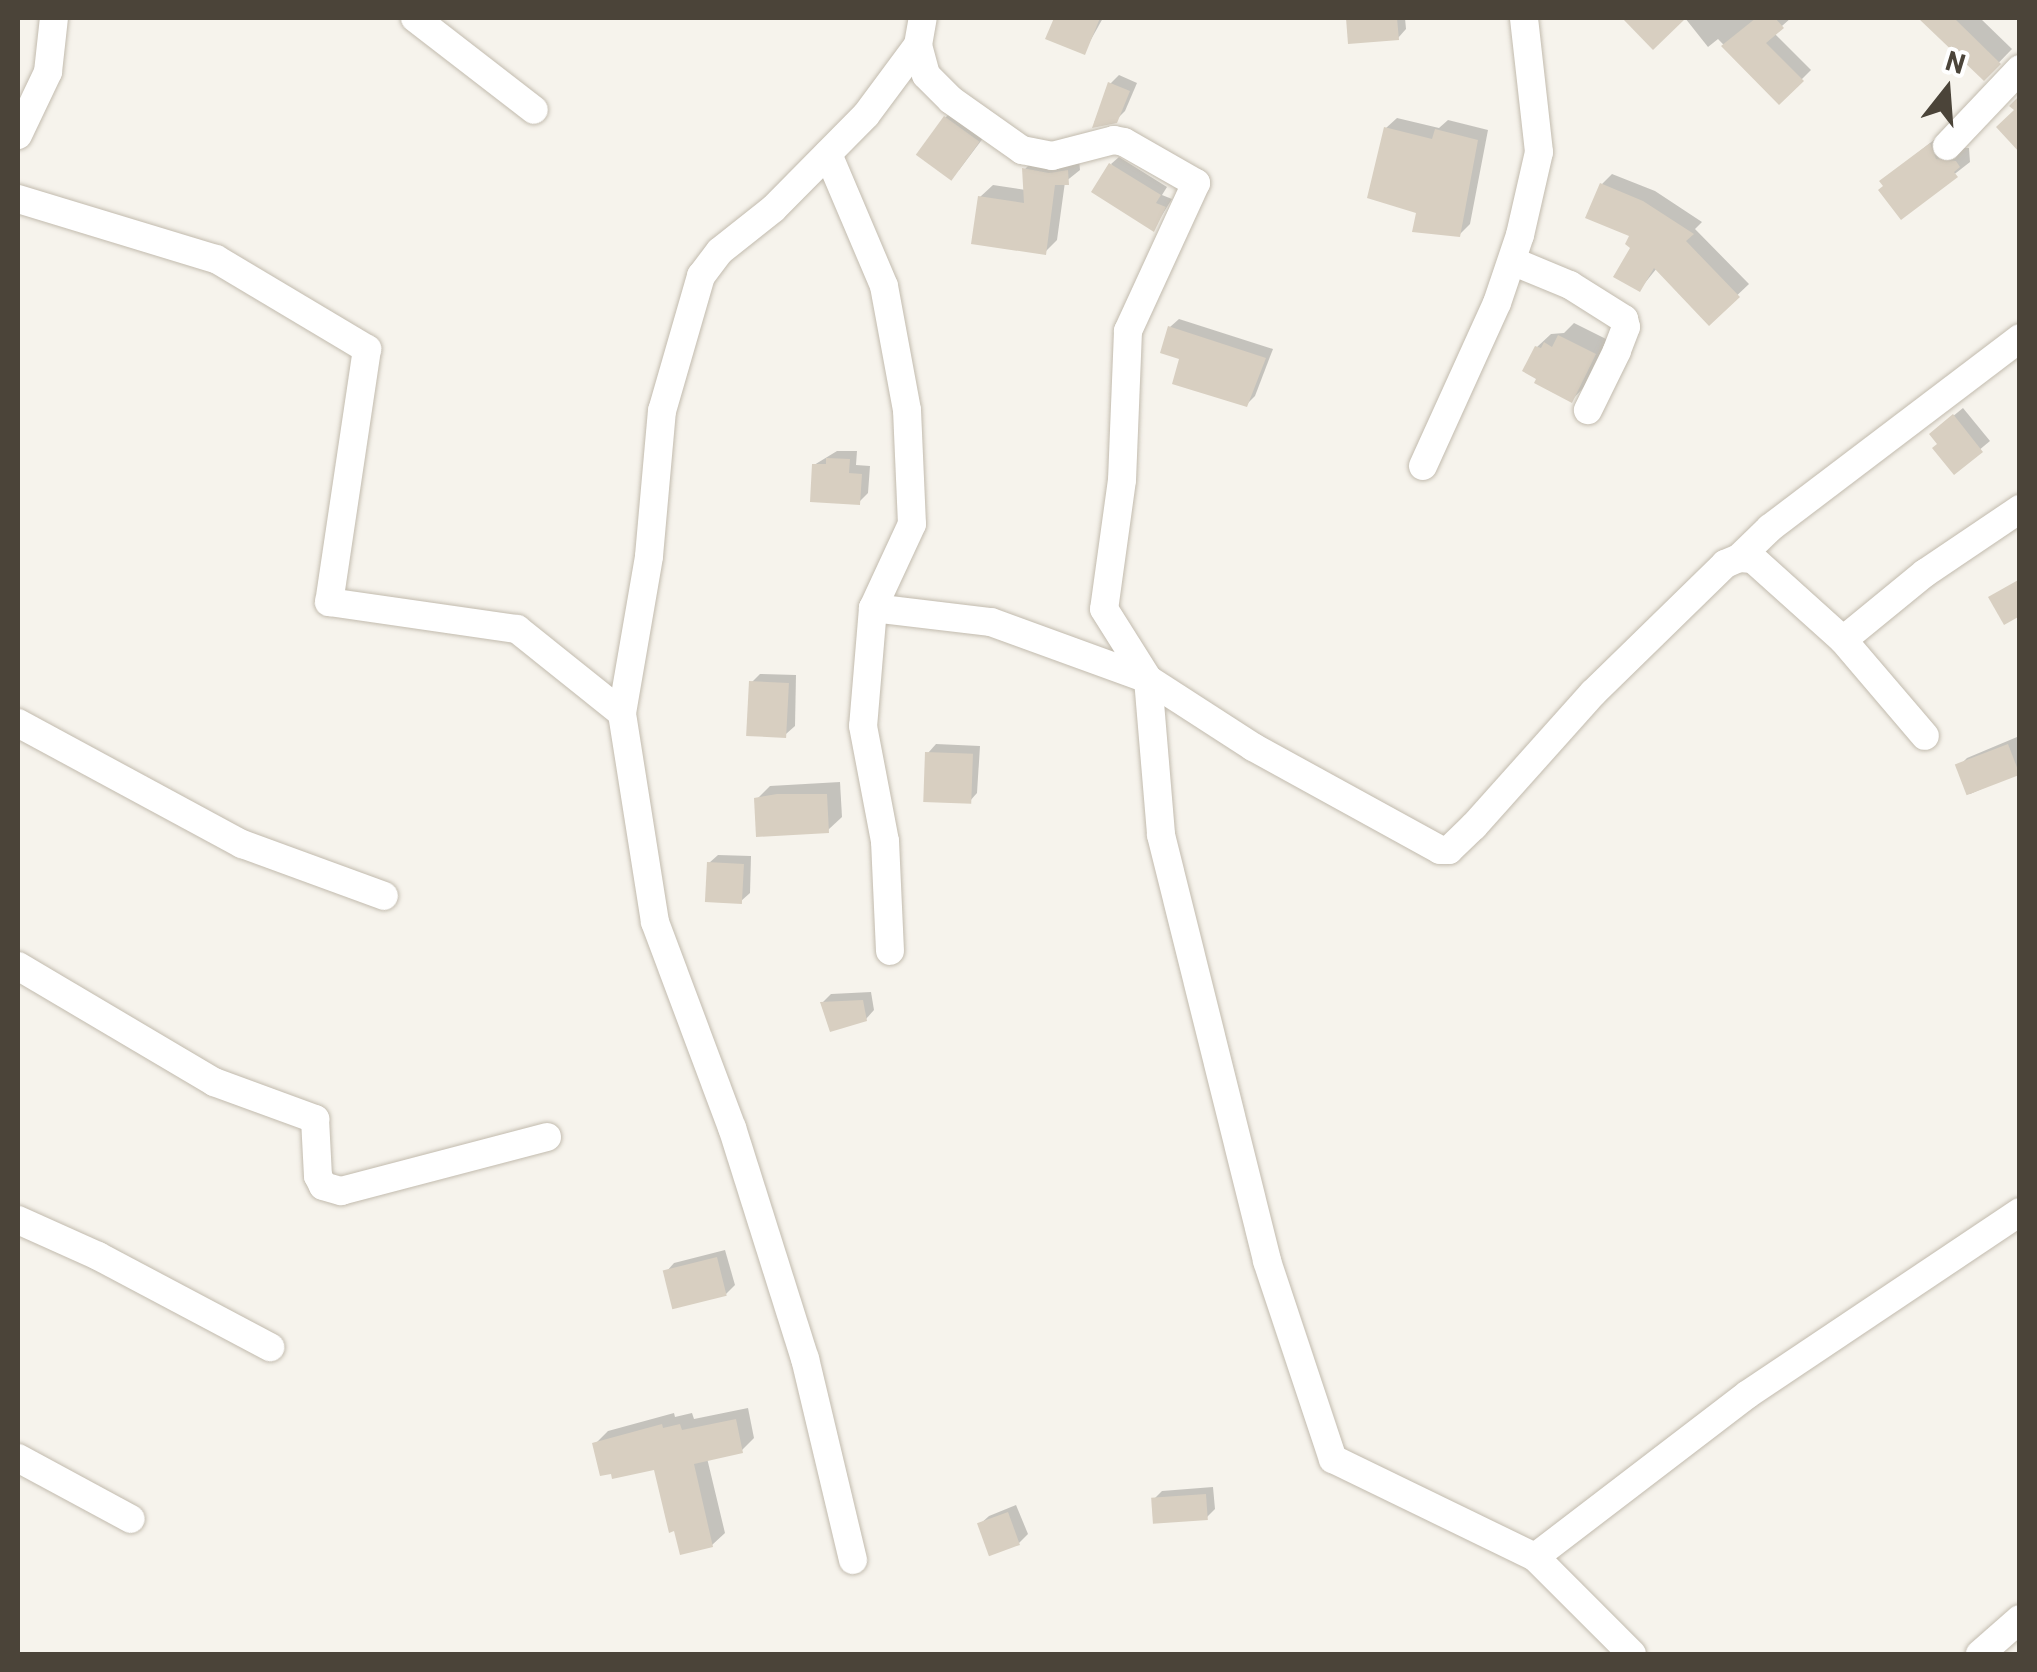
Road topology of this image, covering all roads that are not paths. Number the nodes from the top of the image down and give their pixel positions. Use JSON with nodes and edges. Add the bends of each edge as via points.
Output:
{"nodes":[{"id":1,"x":54,"y":18,"type":"edge"},
{"id":2,"x":415,"y":18,"type":"edge"},
{"id":3,"x":1524,"y":18,"type":"edge"},
{"id":4,"x":920,"y":31,"type":"edge"},
{"id":5,"x":2020,"y":69,"type":"edge"},
{"id":6,"x":534,"y":110,"type":"dead end"},
{"id":7,"x":18,"y":136,"type":"edge"},
{"id":8,"x":1948,"y":146,"type":"dead end"},
{"id":9,"x":828,"y":154,"type":"junction"},
{"id":10,"x":18,"y":199,"type":"edge"},
{"id":11,"x":1512,"y":261,"type":"junction"},
{"id":12,"x":2020,"y":338,"type":"edge"},
{"id":13,"x":1588,"y":410,"type":"dead end"},
{"id":14,"x":1423,"y":466,"type":"dead end"},
{"id":15,"x":2020,"y":509,"type":"edge"},
{"id":16,"x":1740,"y":558,"type":"junction"},
{"id":17,"x":873,"y":608,"type":"junction"},
{"id":18,"x":1843,"y":640,"type":"junction"},
{"id":19,"x":1148,"y":678,"type":"junction"},
{"id":20,"x":622,"y":713,"type":"junction"},
{"id":21,"x":18,"y":723,"type":"edge"},
{"id":22,"x":1925,"y":736,"type":"dead end"},
{"id":23,"x":384,"y":896,"type":"dead end"},
{"id":24,"x":890,"y":951,"type":"dead end"},
{"id":25,"x":18,"y":966,"type":"edge"},
{"id":26,"x":547,"y":1137,"type":"dead end"},
{"id":27,"x":2020,"y":1212,"type":"edge"},
{"id":28,"x":18,"y":1220,"type":"edge"},
{"id":29,"x":270,"y":1347,"type":"dead end"},
{"id":30,"x":18,"y":1458,"type":"edge"},
{"id":31,"x":131,"y":1519,"type":"dead end"},
{"id":32,"x":1536,"y":1557,"type":"junction"},
{"id":33,"x":853,"y":1560,"type":"dead end"},
{"id":34,"x":2020,"y":1619,"type":"edge"},
{"id":35,"x":1632,"y":1654,"type":"edge"},
{"id":36,"x":1980,"y":1654,"type":"edge"}],
"edges":[{"from":1,"to":7,"type":"street","via":[[48,72]]},
{"from":2,"to":6,"type":"street"},
{"from":3,"to":11,"type":"street","via":[[1539,152]]},
{"from":4,"to":9,"type":"street","via":[[866,115]]},
{"from":4,"to":19,"type":"street","via":[[926,75],[1022,150],[1052,156],[1114,140],[1196,183],[1128,330],[1122,480],[1104,609]]},
{"from":5,"to":8,"type":"street"},
{"from":9,"to":17,"type":"street","via":[[884,286],[907,410],[912,524]]},
{"from":9,"to":20,"type":"street","via":[[701,276],[662,410],[649,556]]},
{"from":10,"to":20,"type":"street","via":[[216,259],[367,349],[330,602],[517,629]]},
{"from":11,"to":13,"type":"street","via":[[1570,285],[1624,319],[1617,351]]},
{"from":11,"to":14,"type":"street"},
{"from":12,"to":16,"type":"street","via":[[1770,528]]},
{"from":15,"to":18,"type":"street","via":[[1925,573]]},
{"from":16,"to":18,"type":"street","via":[[1753,559]]},
{"from":16,"to":19,"type":"street","via":[[1725,564],[1592,693],[1449,850],[1431,848],[1253,747]]},
{"from":17,"to":19,"type":"street","via":[[991,622]]},
{"from":17,"to":24,"type":"street","via":[[863,726],[884,841]]},
{"from":18,"to":22,"type":"street"},
{"from":19,"to":32,"type":"street","via":[[1162,835],[1267,1261],[1333,1460]]},
{"from":20,"to":33,"type":"street","via":[[654,922],[732,1128],[805,1358]]},
{"from":21,"to":23,"type":"street","via":[[242,844]]},
{"from":25,"to":26,"type":"street","via":[[198,1074],[315,1119],[323,1186],[342,1191]]},
{"from":27,"to":32,"type":"street","via":[[1748,1394]]},
{"from":28,"to":29,"type":"street"},
{"from":30,"to":31,"type":"street"},
{"from":32,"to":35,"type":"street"},
{"from":34,"to":36,"type":"street"}]}
